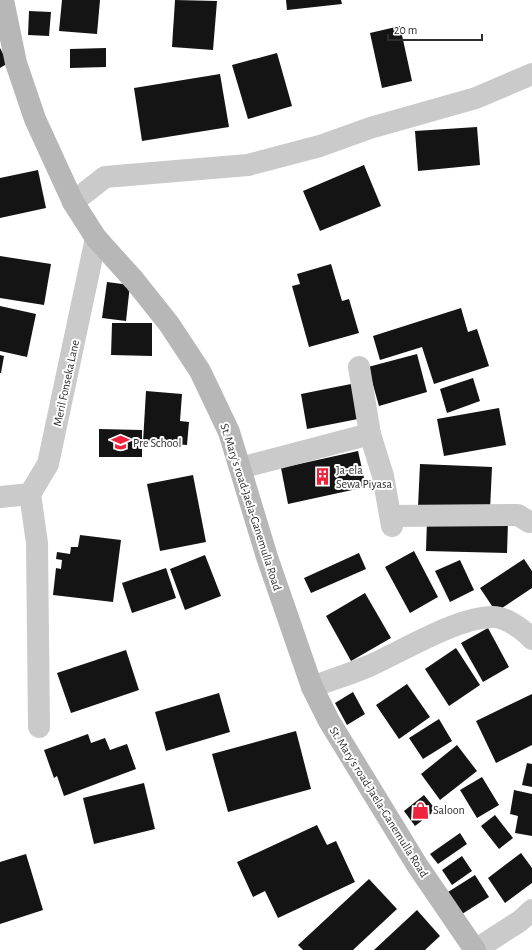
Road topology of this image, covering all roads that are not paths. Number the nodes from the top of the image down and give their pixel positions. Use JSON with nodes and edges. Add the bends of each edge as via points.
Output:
{"nodes":[{"id":1,"x":3,"y":0,"type":"edge"},
{"id":2,"x":532,"y":74,"type":"edge"},
{"id":3,"x":73,"y":202,"type":"junction"},
{"id":4,"x":96,"y":238,"type":"junction"},
{"id":5,"x":359,"y":367,"type":"dead end"},
{"id":6,"x":370,"y":434,"type":"junction"},
{"id":7,"x":240,"y":468,"type":"junction"},
{"id":8,"x":30,"y":494,"type":"junction"},
{"id":9,"x":0,"y":498,"type":"edge"},
{"id":10,"x":529,"y":522,"type":"dead end"},
{"id":11,"x":532,"y":639,"type":"edge"},
{"id":12,"x":312,"y":687,"type":"junction"},
{"id":13,"x":39,"y":726,"type":"dead end"},
{"id":14,"x":532,"y":910,"type":"edge"},
{"id":15,"x":475,"y":950,"type":"edge"}],
"edges":[{"from":1,"to":3,"type":"main road","name":"St. Mary's road-Jaela-Ganemulla Road","via":[[16,63],[35,119]]},
{"from":2,"to":3,"type":"street","via":[[476,98],[370,128],[320,146],[248,165],[105,177]]},
{"from":3,"to":4,"type":"main road","name":"St. Mary's road-Jaela-Ganemulla Road"},
{"from":4,"to":7,"type":"main road","name":"St. Mary's road-Jaela-Ganemulla Road","via":[[169,324],[200,371],[229,432]]},
{"from":4,"to":8,"type":"street","name":"Meril Fonseka Lane","via":[[48,464]]},
{"from":5,"to":6,"type":"street"},
{"from":6,"to":7,"type":"street"},
{"from":6,"to":10,"type":"street","via":[[383,476],[392,521],[518,516]]},
{"from":7,"to":12,"type":"main road","name":"St. Mary's road-Jaela-Ganemulla Road","via":[[266,557]]},
{"from":8,"to":9,"type":"street"},
{"from":8,"to":13,"type":"street","via":[[37,543]]},
{"from":11,"to":12,"type":"street","via":[[523,628],[495,617],[468,621],[369,666]]},
{"from":12,"to":15,"type":"main road","name":"St. Mary's road-Jaela-Ganemulla Road","via":[[329,721],[413,859]]},
{"from":14,"to":15,"type":"street","via":[[520,921]]}]}
